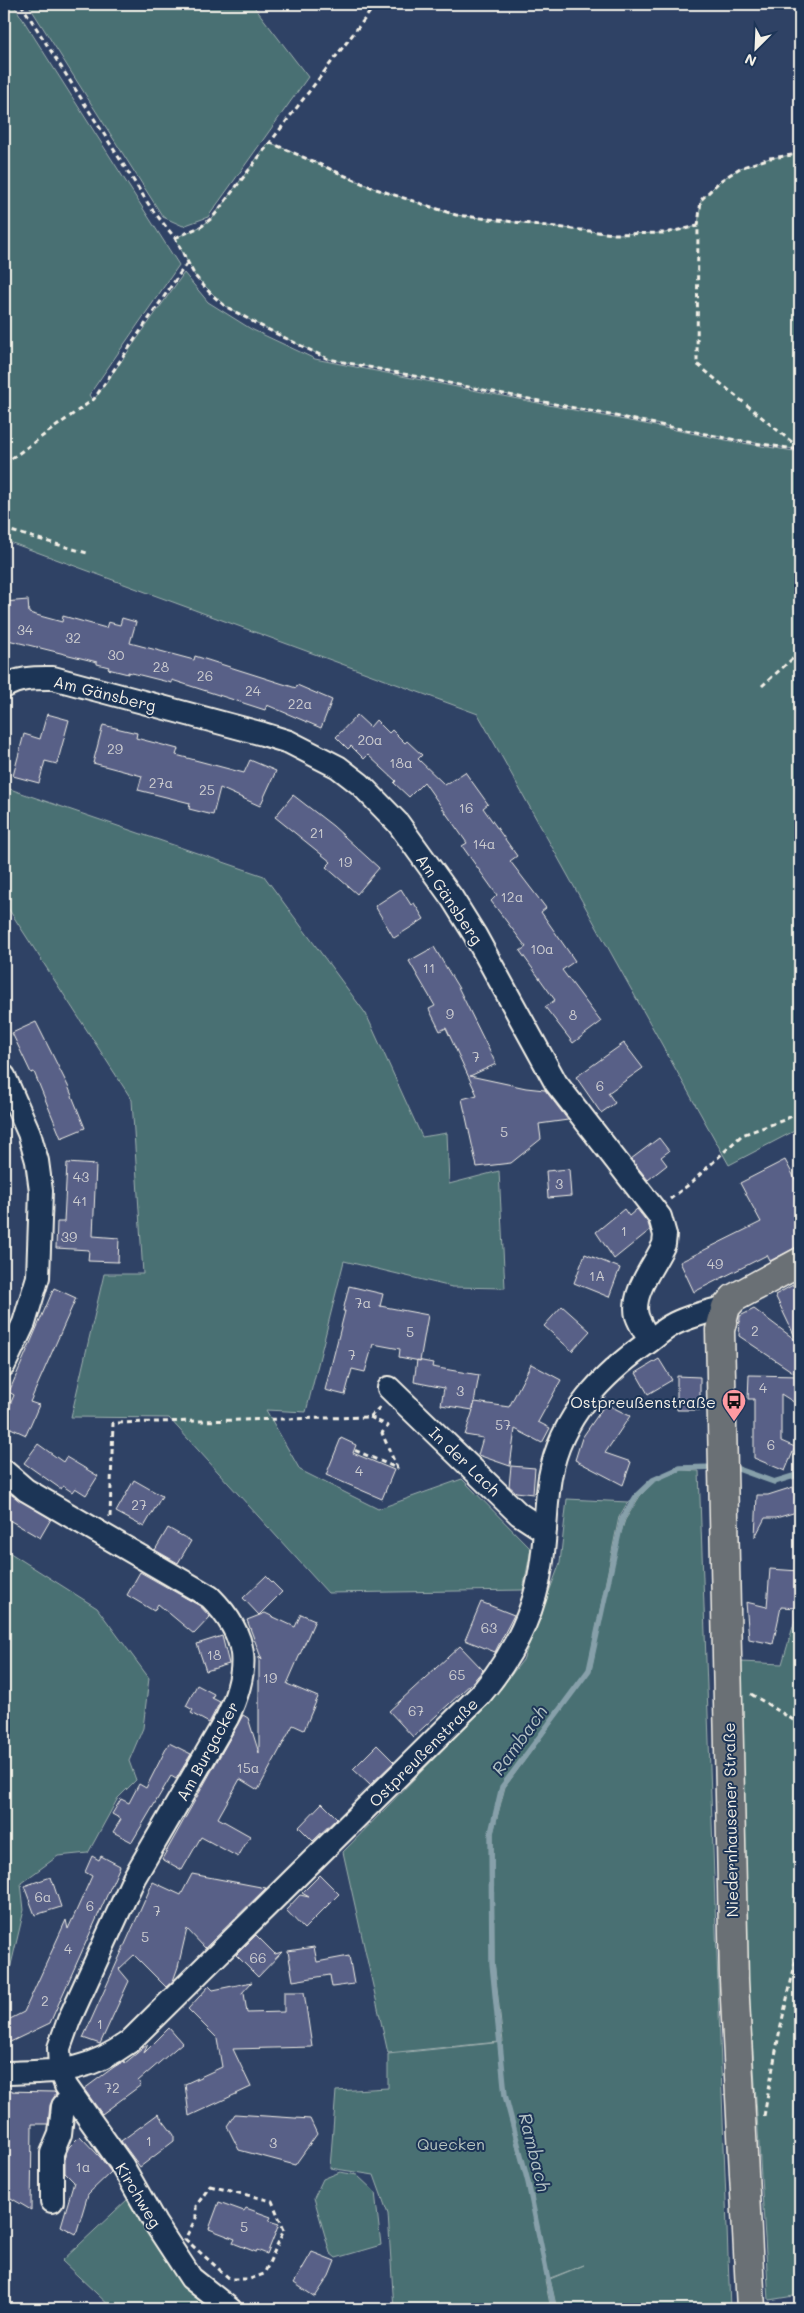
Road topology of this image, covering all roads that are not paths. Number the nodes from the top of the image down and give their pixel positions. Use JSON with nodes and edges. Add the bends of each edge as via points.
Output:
{"nodes":[{"id":1,"x":6,"y":681,"type":"edge"},
{"id":2,"x":4,"y":1076,"type":"edge"},
{"id":3,"x":800,"y":1262,"type":"edge"},
{"id":4,"x":723,"y":1318,"type":"junction"},
{"id":5,"x":650,"y":1341,"type":"junction"},
{"id":6,"x":4,"y":1365,"type":"edge"},
{"id":7,"x":388,"y":1388,"type":"dead end"},
{"id":8,"x":4,"y":1471,"type":"edge"},
{"id":9,"x":545,"y":1531,"type":"junction"},
{"id":10,"x":60,"y":2070,"type":"junction"},
{"id":11,"x":4,"y":2073,"type":"edge"},
{"id":12,"x":74,"y":2099,"type":"junction"},
{"id":13,"x":52,"y":2201,"type":"dead end"},
{"id":14,"x":230,"y":2309,"type":"edge"},
{"id":15,"x":751,"y":2309,"type":"edge"}],
"edges":[{"from":1,"to":5,"type":"street","name":"Am Gänsberg","via":[[54,678],[263,734],[314,754],[360,784],[398,823],[452,898],[556,1083],[664,1226],[664,1244],[636,1304],[637,1316]]},
{"from":2,"to":6,"type":"street","via":[[29,1133],[41,1192],[38,1277],[24,1323]]},
{"from":3,"to":4,"type":"main road","name":"Ostpreußenstraße","via":[[734,1298]]},
{"from":4,"to":5,"type":"street","name":"Ostpreußenstraße","via":[[677,1322]]},
{"from":4,"to":15,"type":"main road","name":"Niedernhausener Straße","via":[[722,1479],[734,1980]]},
{"from":5,"to":9,"type":"street","name":"Ostpreußenstraße","via":[[604,1377],[570,1424],[550,1477]]},
{"from":7,"to":9,"type":"street","name":"In der Lach","via":[[519,1514]]},
{"from":8,"to":10,"type":"street","name":"Am Burgacker","via":[[26,1490],[210,1597],[225,1612],[242,1651],[243,1672],[238,1694],[134,1878],[68,2020],[59,2048]]},
{"from":9,"to":10,"type":"street","name":"Ostpreußenstraße","via":[[542,1567],[530,1613],[508,1658],[480,1695],[144,2029],[102,2060]]},
{"from":10,"to":11,"type":"street","name":"Ostpreußenstraße"},
{"from":10,"to":12,"type":"street","name":"Kirchweg"},
{"from":12,"to":13,"type":"street","via":[[64,2106],[60,2134],[52,2153]]},
{"from":12,"to":14,"type":"street","name":"Kirchweg","via":[[122,2165],[191,2278]]}]}
